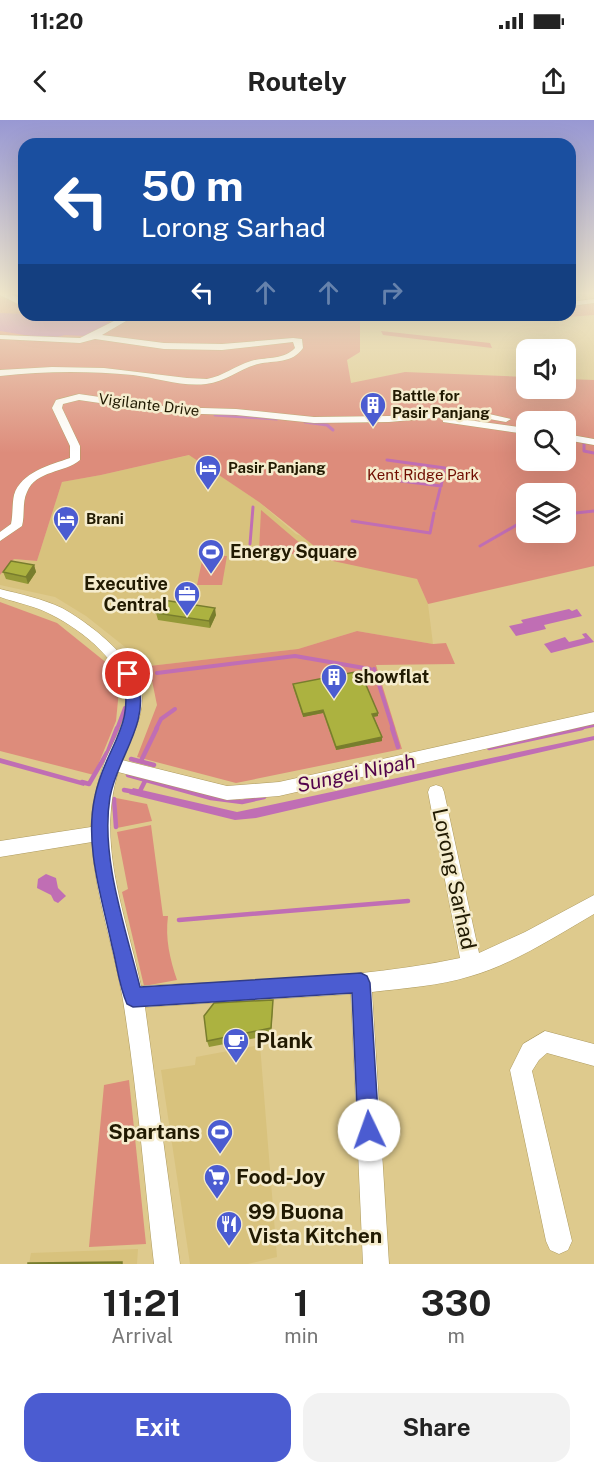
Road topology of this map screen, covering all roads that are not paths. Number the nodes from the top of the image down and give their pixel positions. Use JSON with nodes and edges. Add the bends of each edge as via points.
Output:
{"nodes":[{"id":1,"x":186,"y":346,"type":"edge"},
{"id":2,"x":227,"y":346,"type":"edge"},
{"id":3,"x":299,"y":346,"type":"edge"},
{"id":4,"x":0,"y":373,"type":"edge"},
{"id":5,"x":423,"y":415,"type":"junction"},
{"id":6,"x":506,"y":419,"type":"dead end"},
{"id":7,"x":516,"y":430,"type":"edge"},
{"id":8,"x":576,"y":439,"type":"edge"},
{"id":9,"x":594,"y":442,"type":"edge"},
{"id":10,"x":0,"y":537,"type":"edge"},
{"id":11,"x":0,"y":593,"type":"edge"},
{"id":12,"x":594,"y":718,"type":"edge"},
{"id":13,"x":112,"y":764,"type":"junction"},
{"id":14,"x":436,"y":792,"type":"dead end"},
{"id":15,"x":100,"y":833,"type":"junction"},
{"id":16,"x":0,"y":849,"type":"edge"},
{"id":17,"x":594,"y":904,"type":"edge"},
{"id":18,"x":472,"y":966,"type":"junction"},
{"id":19,"x":361,"y":983,"type":"junction"},
{"id":20,"x":138,"y":996,"type":"junction"},
{"id":21,"x":594,"y":1055,"type":"edge"},
{"id":22,"x":559,"y":1241,"type":"dead end"},
{"id":23,"x":167,"y":1264,"type":"edge"},
{"id":24,"x":376,"y":1264,"type":"edge"}],
"edges":[{"from":1,"to":2,"type":"street"},
{"from":3,"to":4,"type":"street","via":[[293,355],[253,363],[214,381],[51,369]]},
{"from":5,"to":6,"type":"street","via":[[467,412]]},
{"from":5,"to":7,"type":"street"},
{"from":5,"to":10,"type":"street","name":"Vigilante Drive","via":[[314,420],[168,410],[69,398],[59,402],[57,408],[75,446],[75,460],[28,481],[19,496],[16,526]]},
{"from":8,"to":9,"type":"street"},
{"from":11,"to":13,"type":"street","via":[[56,611],[105,649],[128,674],[134,694],[132,721]]},
{"from":12,"to":13,"type":"street","via":[[242,794],[228,794]]},
{"from":13,"to":15,"type":"street","via":[[102,797]]},
{"from":14,"to":18,"type":"street","name":"Lorong Sarhad"},
{"from":15,"to":16,"type":"street"},
{"from":15,"to":20,"type":"street","via":[[103,868]]},
{"from":17,"to":18,"type":"street","name":"Lorong Sarhad","via":[[532,939]]},
{"from":18,"to":19,"type":"street","name":"Lorong Sarhad"},
{"from":19,"to":20,"type":"street","name":"Lorong Sarhad"},
{"from":19,"to":24,"type":"street"},
{"from":20,"to":23,"type":"street"},
{"from":21,"to":22,"type":"street","via":[[545,1042],[531,1052],[521,1070]]}]}
